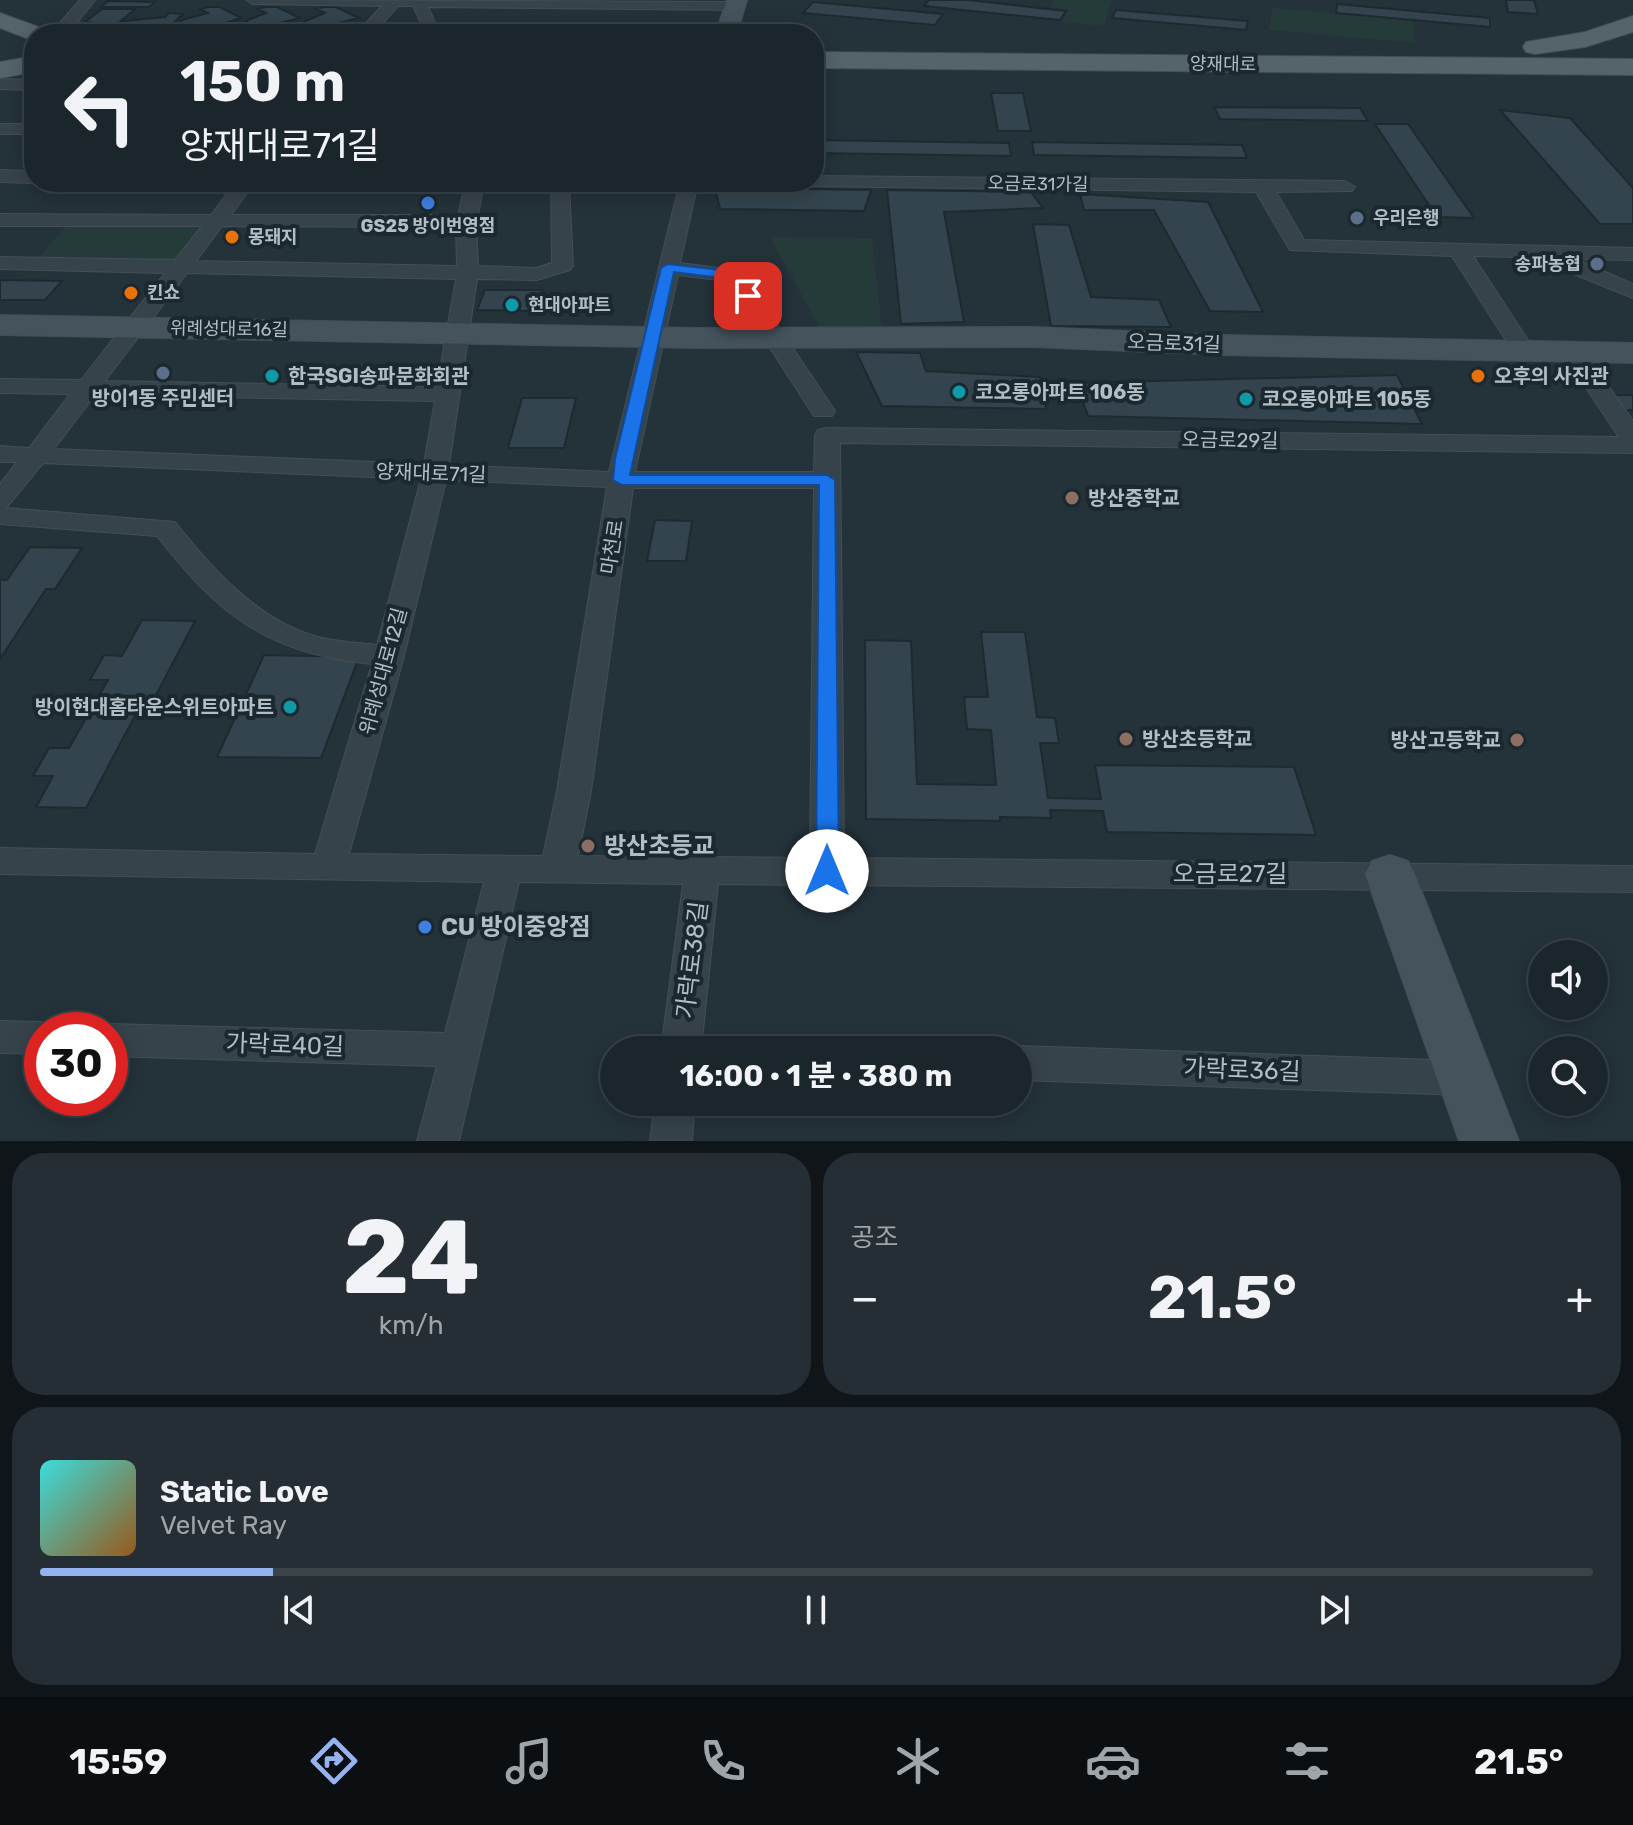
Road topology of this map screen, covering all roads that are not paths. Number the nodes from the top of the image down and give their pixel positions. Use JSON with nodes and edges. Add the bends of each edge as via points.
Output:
{"nodes":[{"id":1,"x":88,"y":0,"type":"edge"},
{"id":2,"x":253,"y":0,"type":"edge"},
{"id":3,"x":395,"y":1,"type":"edge"},
{"id":4,"x":419,"y":2,"type":"edge"},
{"id":5,"x":572,"y":2,"type":"edge"},
{"id":6,"x":736,"y":3,"type":"edge"},
{"id":7,"x":0,"y":20,"type":"edge"},
{"id":8,"x":1633,"y":23,"type":"edge"},
{"id":9,"x":67,"y":24,"type":"edge"},
{"id":10,"x":373,"y":24,"type":"edge"},
{"id":11,"x":428,"y":24,"type":"edge"},
{"id":12,"x":729,"y":24,"type":"edge"},
{"id":13,"x":24,"y":30,"type":"edge"},
{"id":14,"x":0,"y":53,"type":"edge"},
{"id":15,"x":24,"y":53,"type":"edge"},
{"id":16,"x":824,"y":60,"type":"edge"},
{"id":17,"x":1319,"y":65,"type":"junction"},
{"id":18,"x":1414,"y":65,"type":"junction"},
{"id":19,"x":24,"y":66,"type":"edge"},
{"id":20,"x":1633,"y":67,"type":"edge"},
{"id":21,"x":0,"y":70,"type":"edge"},
{"id":22,"x":0,"y":84,"type":"edge"},
{"id":23,"x":24,"y":85,"type":"edge"},
{"id":24,"x":1601,"y":91,"type":"dead end"},
{"id":25,"x":0,"y":129,"type":"edge"},
{"id":26,"x":24,"y":129,"type":"edge"},
{"id":27,"x":0,"y":176,"type":"edge"},
{"id":28,"x":24,"y":177,"type":"edge"},
{"id":29,"x":824,"y":182,"type":"edge"},
{"id":30,"x":1263,"y":187,"type":"junction"},
{"id":31,"x":1345,"y":187,"type":"dead end"},
{"id":32,"x":238,"y":192,"type":"edge"},
{"id":33,"x":473,"y":192,"type":"edge"},
{"id":34,"x":560,"y":192,"type":"edge"},
{"id":35,"x":687,"y":192,"type":"edge"},
{"id":36,"x":0,"y":220,"type":"edge"},
{"id":37,"x":216,"y":221,"type":"junction"},
{"id":38,"x":467,"y":221,"type":"junction"},
{"id":39,"x":1459,"y":250,"type":"junction"},
{"id":40,"x":1558,"y":252,"type":"junction"},
{"id":41,"x":1633,"y":254,"type":"edge"},
{"id":42,"x":0,"y":263,"type":"edge"},
{"id":43,"x":182,"y":266,"type":"junction"},
{"id":44,"x":668,"y":268,"type":"junction"},
{"id":45,"x":468,"y":271,"type":"junction"},
{"id":46,"x":1633,"y":292,"type":"edge"},
{"id":47,"x":0,"y":325,"type":"edge"},
{"id":48,"x":134,"y":328,"type":"junction"},
{"id":49,"x":458,"y":333,"type":"junction"},
{"id":50,"x":651,"y":337,"type":"junction"},
{"id":51,"x":776,"y":339,"type":"junction"},
{"id":52,"x":1524,"y":351,"type":"junction"},
{"id":53,"x":1573,"y":352,"type":"junction"},
{"id":54,"x":1633,"y":353,"type":"edge"},
{"id":55,"x":0,"y":386,"type":"edge"},
{"id":56,"x":88,"y":387,"type":"junction"},
{"id":57,"x":448,"y":394,"type":"junction"},
{"id":58,"x":825,"y":423,"type":"junction"},
{"id":59,"x":1633,"y":442,"type":"edge"},
{"id":60,"x":0,"y":454,"type":"edge"},
{"id":61,"x":35,"y":456,"type":"junction"},
{"id":62,"x":435,"y":474,"type":"junction"},
{"id":63,"x":622,"y":480,"type":"junction"},
{"id":64,"x":827,"y":480,"type":"junction"},
{"id":65,"x":0,"y":502,"type":"edge"},
{"id":66,"x":0,"y":516,"type":"edge"},
{"id":67,"x":389,"y":656,"type":"junction"},
{"id":68,"x":0,"y":861,"type":"edge"},
{"id":69,"x":328,"y":867,"type":"junction"},
{"id":70,"x":558,"y":868,"type":"junction"},
{"id":71,"x":505,"y":869,"type":"junction"},
{"id":72,"x":702,"y":869,"type":"junction"},
{"id":73,"x":827,"y":871,"type":"junction"},
{"id":74,"x":1390,"y":874,"type":"junction"},
{"id":75,"x":1633,"y":879,"type":"edge"},
{"id":76,"x":683,"y":1036,"type":"edge"},
{"id":77,"x":0,"y":1037,"type":"edge"},
{"id":78,"x":24,"y":1038,"type":"edge"},
{"id":79,"x":128,"y":1041,"type":"edge"},
{"id":80,"x":460,"y":1050,"type":"junction"},
{"id":81,"x":1032,"y":1063,"type":"edge"},
{"id":82,"x":1466,"y":1078,"type":"junction"},
{"id":83,"x":674,"y":1116,"type":"edge"},
{"id":84,"x":438,"y":1141,"type":"edge"},
{"id":85,"x":671,"y":1141,"type":"edge"},
{"id":86,"x":1489,"y":1141,"type":"edge"}],
"edges":[{"from":1,"to":9,"type":"street"},
{"from":2,"to":3,"type":"street"},
{"from":3,"to":4,"type":"street"},
{"from":3,"to":10,"type":"street"},
{"from":4,"to":5,"type":"street"},
{"from":4,"to":11,"type":"street"},
{"from":5,"to":6,"type":"street"},
{"from":6,"to":12,"type":"street"},
{"from":7,"to":13,"type":"main road"},
{"from":8,"to":17,"type":"main road","via":[[1559,45]]},
{"from":14,"to":15,"type":"main road"},
{"from":16,"to":17,"type":"main road","name":"양재대로"},
{"from":17,"to":18,"type":"main road","name":"양재대로"},
{"from":18,"to":20,"type":"main road","name":"양재대로"},
{"from":18,"to":24,"type":"main road"},
{"from":19,"to":21,"type":"main road"},
{"from":22,"to":23,"type":"street"},
{"from":25,"to":26,"type":"street"},
{"from":27,"to":28,"type":"street"},
{"from":29,"to":30,"type":"street","name":"오금로31가길"},
{"from":30,"to":31,"type":"street","name":"오금로31가길"},
{"from":30,"to":39,"type":"street","via":[[1297,246]]},
{"from":32,"to":37,"type":"street"},
{"from":33,"to":38,"type":"street"},
{"from":34,"to":45,"type":"street","via":[[563,266],[537,274]]},
{"from":35,"to":44,"type":"street","name":"마천로"},
{"from":36,"to":37,"type":"street"},
{"from":37,"to":38,"type":"street"},
{"from":37,"to":43,"type":"street"},
{"from":38,"to":45,"type":"street"},
{"from":39,"to":40,"type":"street"},
{"from":39,"to":52,"type":"street"},
{"from":40,"to":41,"type":"street"},
{"from":40,"to":46,"type":"street","via":[[1571,266]]},
{"from":42,"to":43,"type":"street"},
{"from":43,"to":45,"type":"street"},
{"from":43,"to":48,"type":"street"},
{"from":44,"to":50,"type":"street","name":"마천로"},
{"from":44,"to":51,"type":"street","via":[[734,275]]},
{"from":45,"to":49,"type":"street"},
{"from":47,"to":48,"type":"street","name":"위례성대로16길"},
{"from":48,"to":49,"type":"street","name":"위례성대로16길"},
{"from":48,"to":56,"type":"street"},
{"from":49,"to":50,"type":"street","name":"위례성대로16길"},
{"from":49,"to":57,"type":"street"},
{"from":50,"to":51,"type":"street","name":"오금로31길"},
{"from":50,"to":63,"type":"street","name":"마천로"},
{"from":51,"to":52,"type":"street","name":"오금로31길","via":[[1033,337]]},
{"from":51,"to":58,"type":"street"},
{"from":52,"to":53,"type":"street","name":"오금로31길"},
{"from":53,"to":54,"type":"street","name":"오금로31길"},
{"from":53,"to":59,"type":"street"},
{"from":55,"to":56,"type":"street"},
{"from":56,"to":57,"type":"street"},
{"from":56,"to":61,"type":"street"},
{"from":57,"to":62,"type":"street"},
{"from":58,"to":59,"type":"street","name":"오금로29길"},
{"from":58,"to":64,"type":"street"},
{"from":60,"to":61,"type":"street","name":"양재대로71길"},
{"from":61,"to":62,"type":"street","name":"양재대로71길"},
{"from":61,"to":65,"type":"street"},
{"from":62,"to":63,"type":"street","name":"양재대로71길"},
{"from":62,"to":67,"type":"street","name":"위례성대로12길"},
{"from":63,"to":64,"type":"street","name":"양재대로71길"},
{"from":63,"to":70,"type":"street","name":"마천로"},
{"from":64,"to":73,"type":"street"},
{"from":66,"to":67,"type":"street","via":[[165,528],[200,574],[260,623],[310,645]]},
{"from":67,"to":69,"type":"street","name":"위례성대로12길"},
{"from":68,"to":69,"type":"street"},
{"from":69,"to":71,"type":"street"},
{"from":70,"to":71,"type":"street"},
{"from":70,"to":72,"type":"street","name":"오금로27길"},
{"from":71,"to":80,"type":"street"},
{"from":72,"to":73,"type":"street","name":"오금로27길"},
{"from":72,"to":76,"type":"street","name":"가락로38길"},
{"from":73,"to":74,"type":"street","name":"오금로27길"},
{"from":74,"to":75,"type":"street","name":"오금로27길"},
{"from":74,"to":82,"type":"street"},
{"from":77,"to":78,"type":"street"},
{"from":79,"to":80,"type":"street","name":"가락로40길"},
{"from":80,"to":84,"type":"street"},
{"from":81,"to":82,"type":"street","name":"가락로36길"},
{"from":82,"to":86,"type":"street"},
{"from":83,"to":85,"type":"street"}]}
